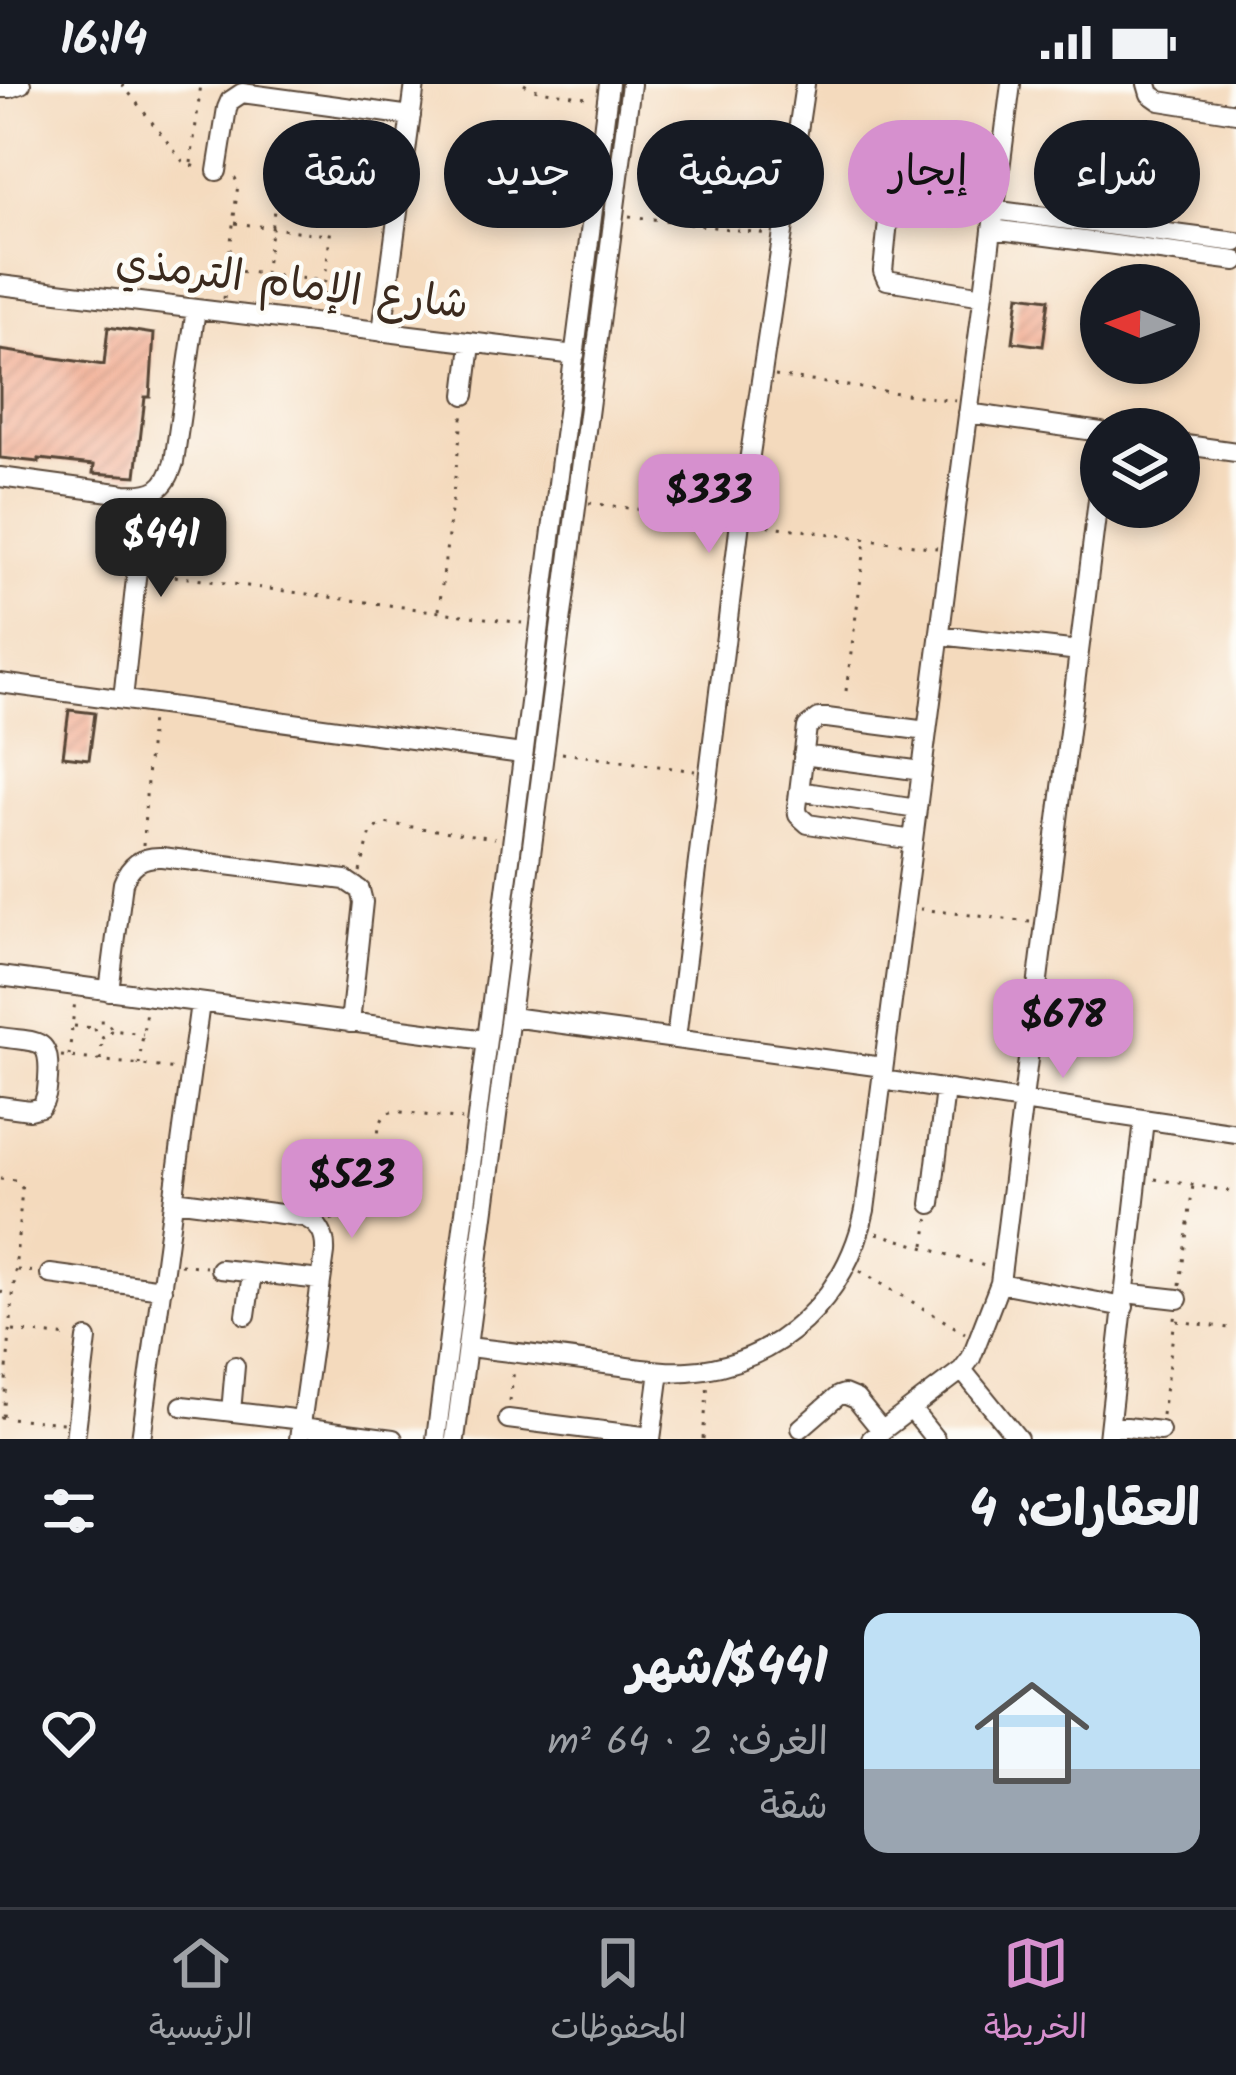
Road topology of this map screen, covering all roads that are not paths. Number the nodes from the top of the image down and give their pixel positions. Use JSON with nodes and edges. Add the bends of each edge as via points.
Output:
{"nodes":[{"id":1,"x":21,"y":84,"type":"edge"},
{"id":2,"x":415,"y":84,"type":"edge"},
{"id":3,"x":631,"y":84,"type":"edge"},
{"id":4,"x":805,"y":84,"type":"edge"},
{"id":5,"x":1011,"y":84,"type":"edge"},
{"id":6,"x":1148,"y":84,"type":"edge"},
{"id":7,"x":0,"y":88,"type":"edge"},
{"id":8,"x":608,"y":92,"type":"edge"},
{"id":9,"x":1236,"y":113,"type":"edge"},
{"id":10,"x":411,"y":116,"type":"junction"},
{"id":11,"x":1006,"y":120,"type":"edge"},
{"id":12,"x":218,"y":171,"type":"road end"},
{"id":13,"x":1010,"y":222,"type":"edge"},
{"id":14,"x":1010,"y":223,"type":"edge"},
{"id":15,"x":887,"y":228,"type":"edge"},
{"id":16,"x":992,"y":228,"type":"edge"},
{"id":17,"x":1236,"y":242,"type":"edge"},
{"id":18,"x":1236,"y":261,"type":"edge"},
{"id":19,"x":0,"y":285,"type":"edge"},
{"id":20,"x":983,"y":296,"type":"junction"},
{"id":21,"x":593,"y":300,"type":"junction"},
{"id":22,"x":196,"y":309,"type":"junction"},
{"id":23,"x":382,"y":332,"type":"junction"},
{"id":24,"x":471,"y":344,"type":"junction"},
{"id":25,"x":575,"y":355,"type":"junction"},
{"id":26,"x":465,"y":395,"type":"road end"},
{"id":27,"x":969,"y":408,"type":"junction"},
{"id":28,"x":577,"y":417,"type":"junction"},
{"id":29,"x":1080,"y":428,"type":"edge"},
{"id":30,"x":1200,"y":446,"type":"edge"},
{"id":31,"x":1236,"y":450,"type":"edge"},
{"id":32,"x":0,"y":477,"type":"edge"},
{"id":33,"x":145,"y":495,"type":"junction"},
{"id":34,"x":1094,"y":528,"type":"edge"},
{"id":35,"x":940,"y":635,"type":"junction"},
{"id":36,"x":1079,"y":651,"type":"junction"},
{"id":37,"x":532,"y":674,"type":"junction"},
{"id":38,"x":554,"y":677,"type":"junction"},
{"id":39,"x":0,"y":683,"type":"edge"},
{"id":40,"x":123,"y":699,"type":"junction"},
{"id":41,"x":927,"y":731,"type":"junction"},
{"id":42,"x":522,"y":754,"type":"junction"},
{"id":43,"x":803,"y":755,"type":"junction"},
{"id":44,"x":922,"y":771,"type":"junction"},
{"id":45,"x":799,"y":791,"type":"junction"},
{"id":46,"x":917,"y":809,"type":"junction"},
{"id":47,"x":514,"y":816,"type":"junction"},
{"id":48,"x":536,"y":819,"type":"junction"},
{"id":49,"x":913,"y":840,"type":"junction"},
{"id":50,"x":498,"y":942,"type":"junction"},
{"id":51,"x":520,"y":945,"type":"junction"},
{"id":52,"x":0,"y":976,"type":"edge"},
{"id":53,"x":109,"y":991,"type":"junction"},
{"id":54,"x":200,"y":1003,"type":"junction"},
{"id":55,"x":511,"y":1017,"type":"junction"},
{"id":56,"x":350,"y":1023,"type":"junction"},
{"id":57,"x":0,"y":1037,"type":"edge"},
{"id":58,"x":676,"y":1039,"type":"junction"},
{"id":59,"x":486,"y":1040,"type":"junction"},
{"id":60,"x":883,"y":1074,"type":"junction"},
{"id":61,"x":945,"y":1090,"type":"junction"},
{"id":62,"x":479,"y":1095,"type":"junction"},
{"id":63,"x":500,"y":1098,"type":"junction"},
{"id":64,"x":1023,"y":1103,"type":"junction"},
{"id":65,"x":0,"y":1106,"type":"edge"},
{"id":66,"x":1144,"y":1120,"type":"junction"},
{"id":67,"x":1236,"y":1133,"type":"edge"},
{"id":68,"x":174,"y":1200,"type":"junction"},
{"id":69,"x":931,"y":1204,"type":"road end"},
{"id":70,"x":468,"y":1263,"type":"junction"},
{"id":71,"x":220,"y":1269,"type":"road end"},
{"id":72,"x":252,"y":1273,"type":"junction"},
{"id":73,"x":50,"y":1274,"type":"road end"},
{"id":74,"x":1001,"y":1277,"type":"junction"},
{"id":75,"x":321,"y":1280,"type":"junction"},
{"id":76,"x":162,"y":1289,"type":"junction"},
{"id":77,"x":1178,"y":1298,"type":"dead end"},
{"id":78,"x":1125,"y":1300,"type":"junction"},
{"id":79,"x":246,"y":1315,"type":"dead end"},
{"id":80,"x":87,"y":1339,"type":"road end"},
{"id":81,"x":467,"y":1347,"type":"junction"},
{"id":82,"x":236,"y":1366,"type":"dead end"},
{"id":83,"x":962,"y":1370,"type":"junction"},
{"id":84,"x":660,"y":1371,"type":"junction"},
{"id":85,"x":450,"y":1400,"type":"junction"},
{"id":86,"x":182,"y":1406,"type":"dead end"},
{"id":87,"x":910,"y":1409,"type":"junction"},
{"id":88,"x":231,"y":1412,"type":"junction"},
{"id":89,"x":508,"y":1419,"type":"road end"},
{"id":90,"x":801,"y":1428,"type":"dead end"},
{"id":91,"x":301,"y":1429,"type":"edge"},
{"id":92,"x":1160,"y":1431,"type":"dead end"},
{"id":93,"x":76,"y":1432,"type":"edge"},
{"id":94,"x":1109,"y":1432,"type":"edge"},
{"id":95,"x":876,"y":1435,"type":"edge"},
{"id":96,"x":651,"y":1438,"type":"edge"},
{"id":97,"x":141,"y":1439,"type":"edge"},
{"id":98,"x":393,"y":1439,"type":"edge"},
{"id":99,"x":436,"y":1439,"type":"edge"},
{"id":100,"x":455,"y":1439,"type":"edge"},
{"id":101,"x":935,"y":1439,"type":"edge"},
{"id":102,"x":1018,"y":1439,"type":"edge"}],
"edges":[{"from":1,"to":7,"type":"street"},
{"from":2,"to":10,"type":"street"},
{"from":3,"to":21,"type":"street"},
{"from":4,"to":58,"type":"street"},
{"from":5,"to":11,"type":"street"},
{"from":6,"to":9,"type":"street","via":[[1160,101]]},
{"from":8,"to":21,"type":"street"},
{"from":10,"to":12,"type":"street","via":[[235,96],[226,108]]},
{"from":10,"to":23,"type":"street"},
{"from":13,"to":17,"type":"street"},
{"from":14,"to":18,"type":"street"},
{"from":15,"to":20,"type":"street","via":[[887,280]]},
{"from":16,"to":20,"type":"street"},
{"from":19,"to":22,"type":"street","name":"شارع الإمام الترمذي"},
{"from":20,"to":27,"type":"street"},
{"from":21,"to":25,"type":"street"},
{"from":21,"to":28,"type":"street"},
{"from":22,"to":23,"type":"street","name":"شارع الإمام الترمذي"},
{"from":22,"to":33,"type":"street","via":[[170,477]]},
{"from":23,"to":24,"type":"street","name":"شارع الإمام الترمذي"},
{"from":24,"to":25,"type":"street","name":"شارع الإمام الترمذي"},
{"from":24,"to":26,"type":"street"},
{"from":25,"to":28,"type":"street"},
{"from":27,"to":29,"type":"street"},
{"from":27,"to":35,"type":"street"},
{"from":28,"to":37,"type":"street"},
{"from":28,"to":38,"type":"street","via":[[576,502]]},
{"from":30,"to":31,"type":"street"},
{"from":32,"to":33,"type":"street"},
{"from":33,"to":40,"type":"street"},
{"from":34,"to":36,"type":"street"},
{"from":35,"to":36,"type":"street"},
{"from":35,"to":41,"type":"street"},
{"from":36,"to":64,"type":"street"},
{"from":37,"to":38,"type":"street"},
{"from":37,"to":42,"type":"street"},
{"from":38,"to":48,"type":"street"},
{"from":39,"to":40,"type":"street"},
{"from":40,"to":42,"type":"street"},
{"from":41,"to":43,"type":"street","via":[[819,718],[807,727]]},
{"from":41,"to":44,"type":"street"},
{"from":42,"to":47,"type":"street"},
{"from":43,"to":44,"type":"street"},
{"from":43,"to":45,"type":"street"},
{"from":44,"to":46,"type":"street"},
{"from":45,"to":46,"type":"street"},
{"from":45,"to":49,"type":"street","via":[[798,815],[808,824]]},
{"from":46,"to":49,"type":"street"},
{"from":47,"to":48,"type":"street"},
{"from":47,"to":50,"type":"street"},
{"from":48,"to":51,"type":"street"},
{"from":49,"to":60,"type":"street"},
{"from":50,"to":51,"type":"street"},
{"from":50,"to":59,"type":"street"},
{"from":51,"to":55,"type":"street"},
{"from":52,"to":53,"type":"street"},
{"from":53,"to":54,"type":"street"},
{"from":53,"to":56,"type":"street","via":[[123,884],[142,859],[345,880],[363,902]]},
{"from":54,"to":56,"type":"street"},
{"from":54,"to":68,"type":"street"},
{"from":55,"to":58,"type":"street"},
{"from":55,"to":63,"type":"street"},
{"from":56,"to":59,"type":"street"},
{"from":57,"to":65,"type":"street","via":[[40,1043],[59,1056],[41,1108]]},
{"from":58,"to":60,"type":"street"},
{"from":59,"to":62,"type":"street"},
{"from":60,"to":61,"type":"street"},
{"from":60,"to":84,"type":"street","via":[[861,1228],[835,1287],[801,1325],[758,1353],[709,1369]]},
{"from":61,"to":64,"type":"street"},
{"from":61,"to":69,"type":"street"},
{"from":62,"to":63,"type":"street"},
{"from":62,"to":70,"type":"street"},
{"from":63,"to":70,"type":"street"},
{"from":64,"to":66,"type":"street"},
{"from":64,"to":74,"type":"street"},
{"from":66,"to":67,"type":"street"},
{"from":66,"to":78,"type":"street"},
{"from":68,"to":75,"type":"street","via":[[312,1221],[326,1244]]},
{"from":68,"to":76,"type":"street"},
{"from":70,"to":81,"type":"street"},
{"from":70,"to":85,"type":"street"},
{"from":71,"to":72,"type":"street"},
{"from":72,"to":75,"type":"street"},
{"from":72,"to":79,"type":"street"},
{"from":73,"to":76,"type":"street"},
{"from":74,"to":78,"type":"street"},
{"from":74,"to":83,"type":"street"},
{"from":75,"to":91,"type":"street"},
{"from":76,"to":97,"type":"street"},
{"from":77,"to":78,"type":"street"},
{"from":78,"to":94,"type":"street"},
{"from":80,"to":93,"type":"street"},
{"from":81,"to":84,"type":"street"},
{"from":81,"to":85,"type":"street"},
{"from":82,"to":88,"type":"street"},
{"from":83,"to":87,"type":"street"},
{"from":83,"to":102,"type":"street"},
{"from":84,"to":96,"type":"street"},
{"from":85,"to":99,"type":"street"},
{"from":85,"to":100,"type":"street"},
{"from":86,"to":88,"type":"street"},
{"from":87,"to":95,"type":"street"},
{"from":87,"to":101,"type":"street"},
{"from":88,"to":91,"type":"street"},
{"from":89,"to":96,"type":"street"},
{"from":90,"to":95,"type":"street","via":[[844,1394],[856,1399]]},
{"from":91,"to":98,"type":"street"},
{"from":92,"to":94,"type":"street"}]}
